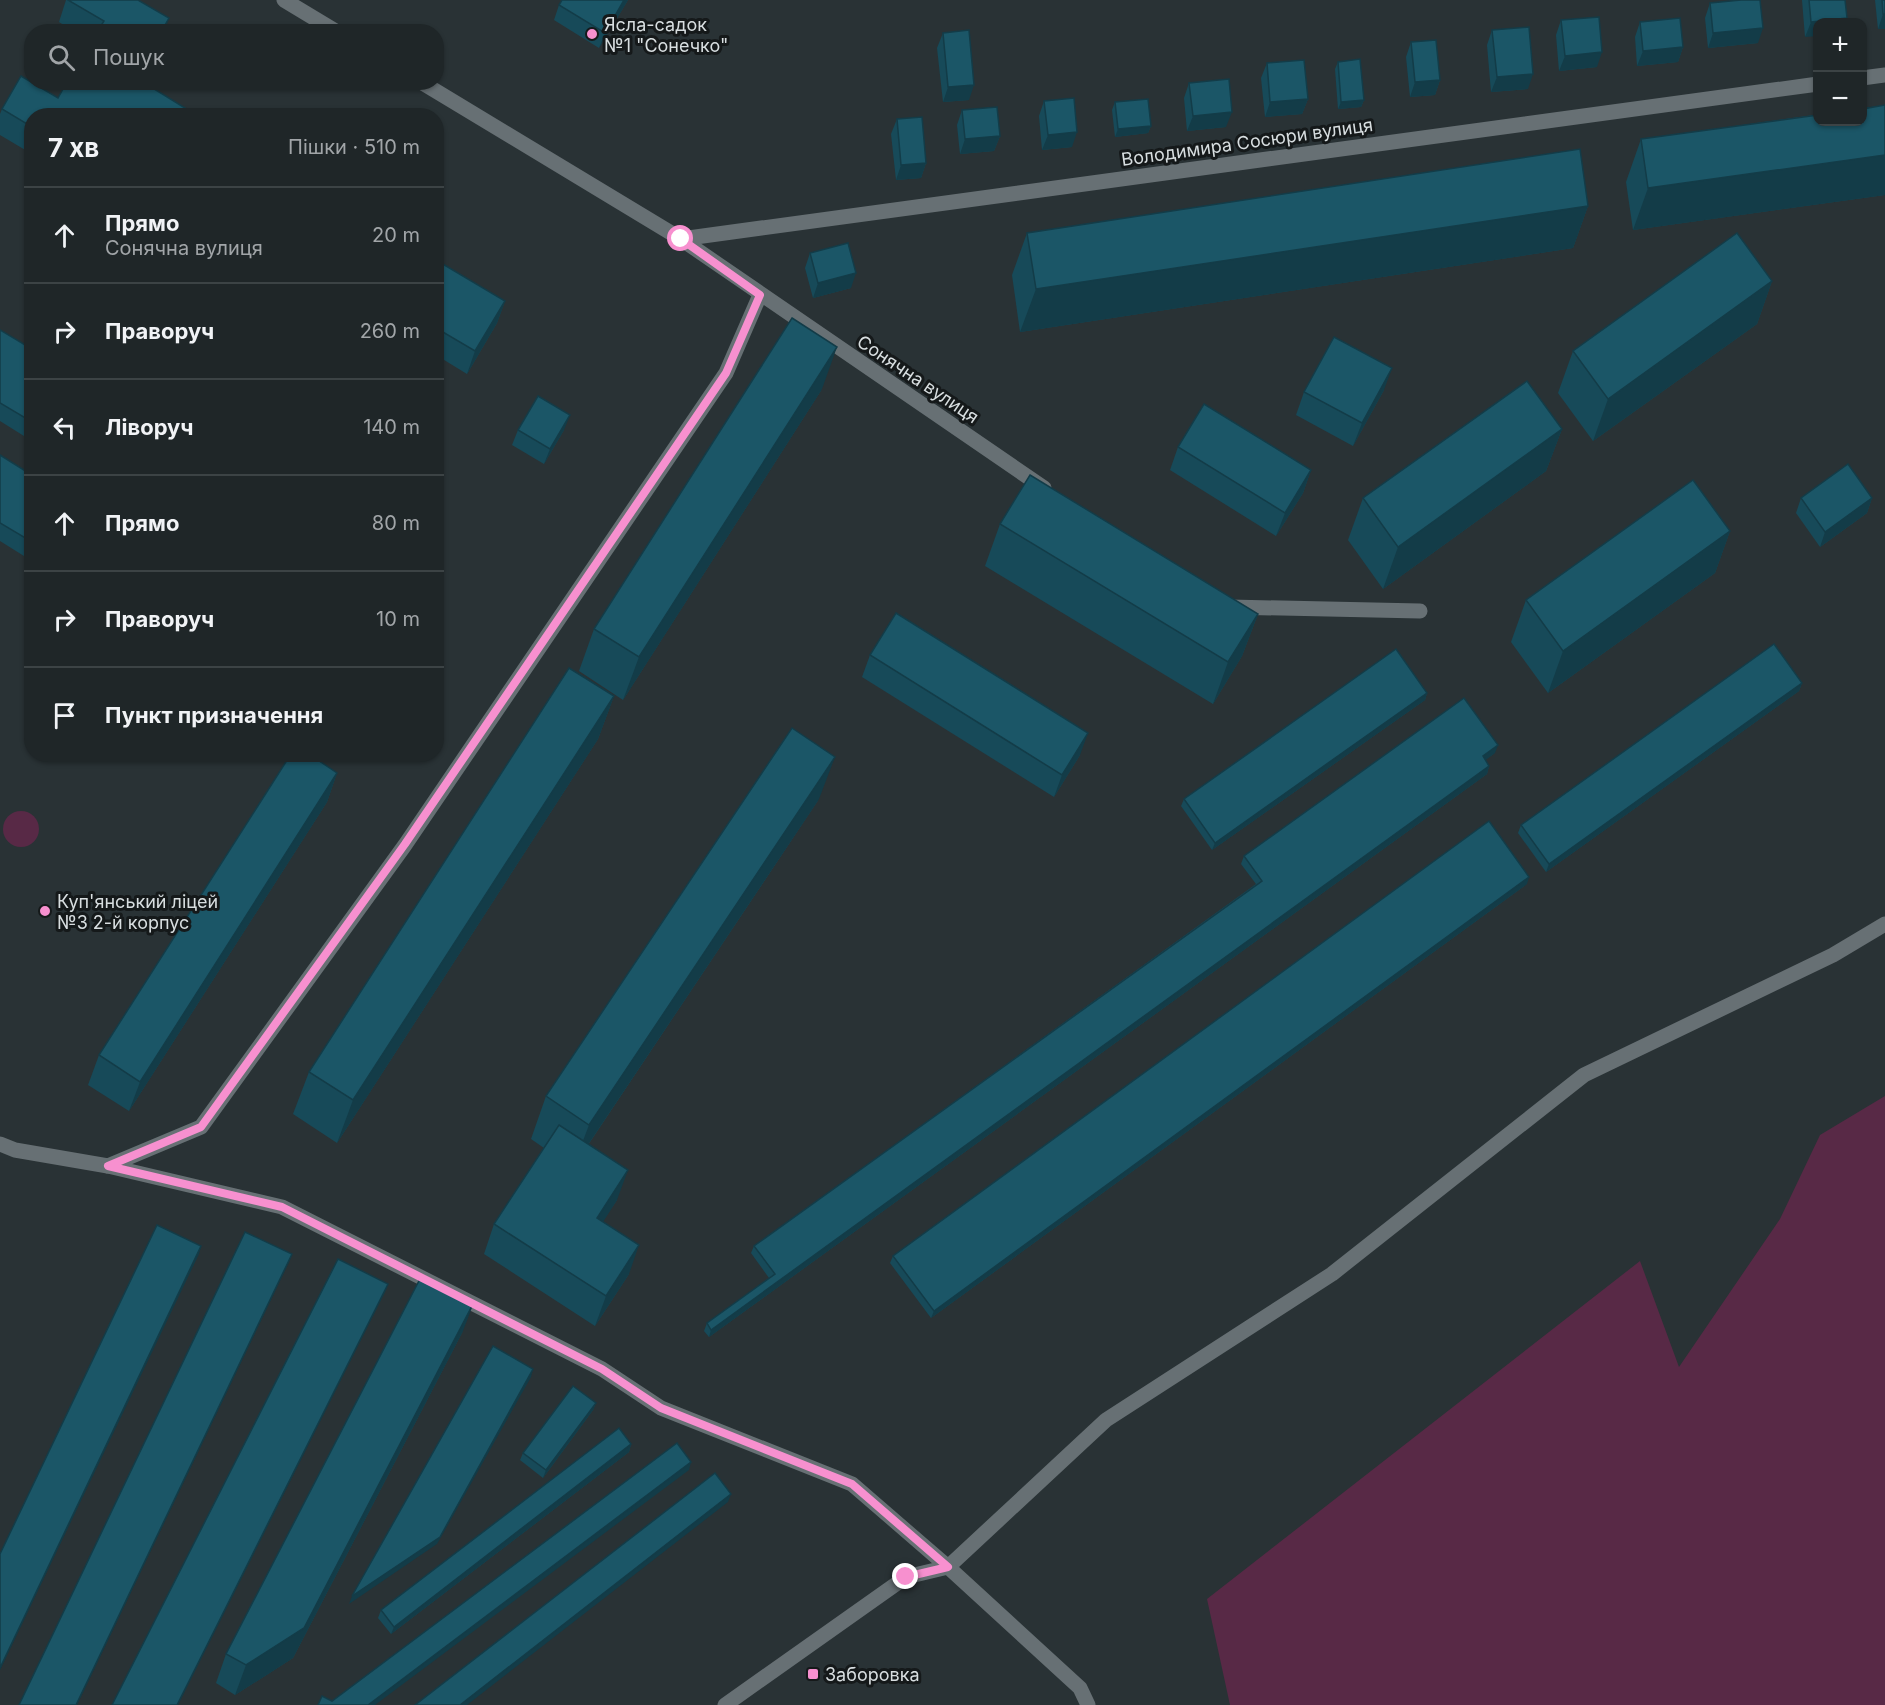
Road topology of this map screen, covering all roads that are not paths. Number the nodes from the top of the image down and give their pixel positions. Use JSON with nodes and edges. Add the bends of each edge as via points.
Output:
{"nodes":[{"id":1,"x":284,"y":0,"type":"edge"},
{"id":2,"x":323,"y":24,"type":"edge"},
{"id":3,"x":1885,"y":75,"type":"edge"},
{"id":4,"x":1867,"y":77,"type":"edge"},
{"id":5,"x":1813,"y":85,"type":"edge"},
{"id":6,"x":434,"y":90,"type":"edge"},
{"id":7,"x":681,"y":239,"type":"junction"},
{"id":8,"x":760,"y":295,"type":"junction"},
{"id":9,"x":1053,"y":495,"type":"edge"},
{"id":10,"x":1219,"y":607,"type":"edge"},
{"id":11,"x":1420,"y":611,"type":"dead end"},
{"id":12,"x":1885,"y":924,"type":"edge"},
{"id":13,"x":0,"y":1144,"type":"edge"},
{"id":14,"x":108,"y":1166,"type":"junction"},
{"id":15,"x":948,"y":1567,"type":"junction"},
{"id":16,"x":725,"y":1705,"type":"edge"},
{"id":17,"x":1088,"y":1705,"type":"edge"}],
"edges":[{"from":1,"to":2,"type":"street"},
{"from":3,"to":4,"type":"street"},
{"from":5,"to":7,"type":"street","name":"Володимира Сосюри вулиця"},
{"from":6,"to":7,"type":"street","name":"Сонячна вулиця"},
{"from":7,"to":8,"type":"street","name":"Сонячна вулиця"},
{"from":8,"to":9,"type":"street","name":"Сонячна вулиця"},
{"from":8,"to":14,"type":"street","via":[[719,383],[405,844],[201,1127]]},
{"from":10,"to":11,"type":"street"},
{"from":12,"to":15,"type":"street","via":[[1833,955],[1584,1076],[1332,1274],[1106,1420]]},
{"from":13,"to":14,"type":"street"},
{"from":14,"to":15,"type":"street","via":[[282,1207],[602,1369],[661,1408],[852,1484]]},
{"from":15,"to":16,"type":"street","via":[[906,1577]]},
{"from":15,"to":17,"type":"street","via":[[1080,1688]]}]}
